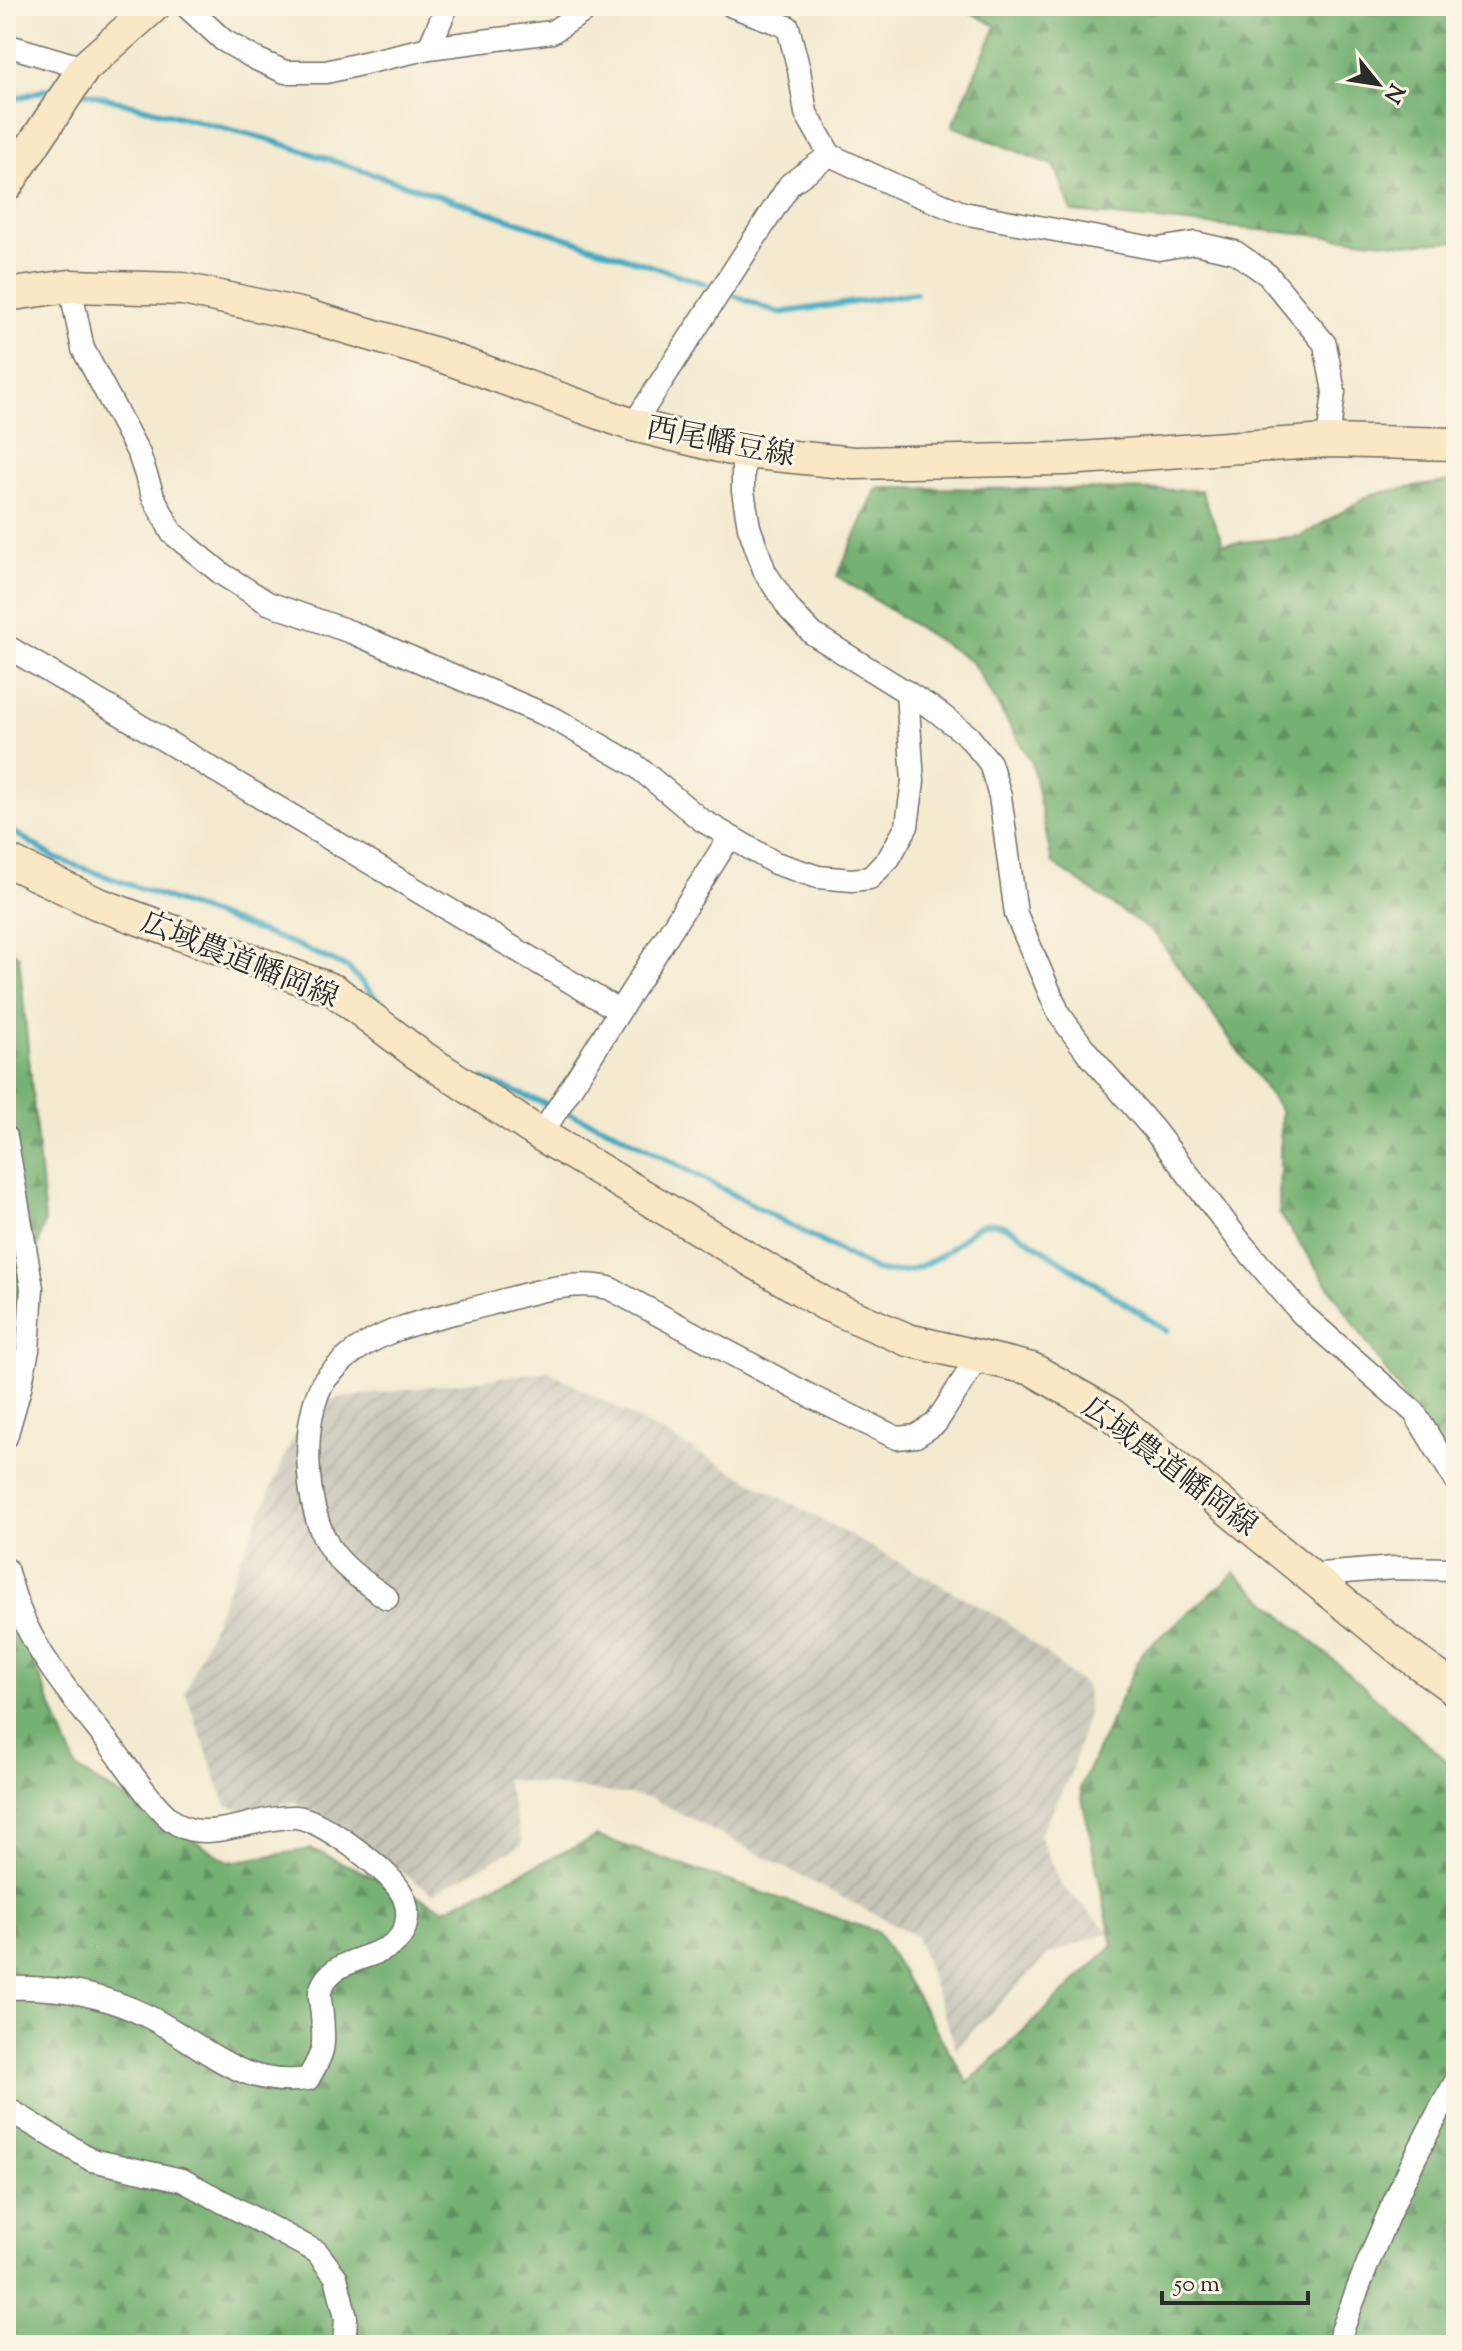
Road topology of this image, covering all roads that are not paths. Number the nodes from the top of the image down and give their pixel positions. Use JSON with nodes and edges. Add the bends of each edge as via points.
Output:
{"nodes":[{"id":1,"x":154,"y":6,"type":"edge"},
{"id":2,"x":186,"y":6,"type":"edge"},
{"id":3,"x":447,"y":6,"type":"edge"},
{"id":4,"x":592,"y":6,"type":"edge"},
{"id":5,"x":732,"y":6,"type":"edge"},
{"id":6,"x":6,"y":45,"type":"edge"},
{"id":7,"x":429,"y":48,"type":"junction"},
{"id":8,"x":74,"y":82,"type":"junction"},
{"id":9,"x":830,"y":155,"type":"junction"},
{"id":10,"x":6,"y":186,"type":"edge"},
{"id":11,"x":70,"y":286,"type":"junction"},
{"id":12,"x":6,"y":295,"type":"edge"},
{"id":13,"x":633,"y":425,"type":"junction"},
{"id":14,"x":1328,"y":441,"type":"junction"},
{"id":15,"x":1456,"y":444,"type":"edge"},
{"id":16,"x":743,"y":452,"type":"junction"},
{"id":17,"x":6,"y":646,"type":"edge"},
{"id":18,"x":907,"y":692,"type":"junction"},
{"id":19,"x":729,"y":838,"type":"junction"},
{"id":20,"x":6,"y":860,"type":"edge"},
{"id":21,"x":618,"y":1010,"type":"junction"},
{"id":22,"x":546,"y":1127,"type":"junction"},
{"id":23,"x":6,"y":1137,"type":"edge"},
{"id":24,"x":978,"y":1357,"type":"junction"},
{"id":25,"x":6,"y":1437,"type":"edge"},
{"id":26,"x":1456,"y":1481,"type":"edge"},
{"id":27,"x":6,"y":1569,"type":"edge"},
{"id":28,"x":1456,"y":1569,"type":"edge"},
{"id":29,"x":1308,"y":1575,"type":"junction"},
{"id":30,"x":387,"y":1598,"type":"dead end"},
{"id":31,"x":1456,"y":1690,"type":"edge"},
{"id":32,"x":6,"y":1988,"type":"edge"},
{"id":33,"x":1456,"y":2081,"type":"edge"},
{"id":34,"x":6,"y":2108,"type":"edge"},
{"id":35,"x":344,"y":2345,"type":"edge"},
{"id":36,"x":1337,"y":2345,"type":"edge"}],
"edges":[{"from":1,"to":8,"type":"street"},
{"from":2,"to":7,"type":"street","via":[[223,40],[285,72],[326,72]]},
{"from":3,"to":7,"type":"street"},
{"from":4,"to":7,"type":"street","via":[[552,32]]},
{"from":5,"to":9,"type":"street","via":[[788,27],[806,113]]},
{"from":6,"to":8,"type":"street"},
{"from":8,"to":10,"type":"street"},
{"from":9,"to":13,"type":"street","via":[[790,184]]},
{"from":9,"to":14,"type":"street","via":[[963,213],[1158,249],[1195,243],[1235,252],[1268,275],[1325,344],[1334,392]]},
{"from":11,"to":12,"type":"street","name":"西尾幡豆線"},
{"from":11,"to":13,"type":"street","name":"西尾幡豆線","via":[[183,289],[304,315],[433,353]]},
{"from":11,"to":19,"type":"street","via":[[83,349],[139,454],[172,533],[268,603],[351,632],[555,719],[635,765]]},
{"from":13,"to":16,"type":"street","name":"西尾幡豆線"},
{"from":14,"to":15,"type":"street","name":"西尾幡豆線"},
{"from":14,"to":16,"type":"street","name":"西尾幡豆線","via":[[1066,459],[870,463]]},
{"from":16,"to":18,"type":"street","via":[[749,527],[765,572],[790,610],[813,634]]},
{"from":17,"to":21,"type":"street"},
{"from":18,"to":19,"type":"street","via":[[913,781],[907,826],[870,878],[818,877],[775,863]]},
{"from":18,"to":26,"type":"street","via":[[968,736],[990,763],[1000,796],[1016,914],[1059,1014],[1302,1314],[1414,1412]]},
{"from":19,"to":21,"type":"street"},
{"from":20,"to":22,"type":"street","name":"広域農道幡岡線","via":[[96,903],[335,991],[418,1054]]},
{"from":21,"to":22,"type":"street"},
{"from":22,"to":24,"type":"street","name":"広域農道幡岡線","via":[[825,1304],[908,1340]]},
{"from":23,"to":25,"type":"street","via":[[32,1288],[28,1350]]},
{"from":24,"to":29,"type":"street","name":"広域農道幡岡線","via":[[1032,1369],[1112,1415]]},
{"from":24,"to":30,"type":"street","via":[[936,1423],[916,1436],[897,1438],[609,1288],[591,1284],[541,1291],[384,1334],[345,1360],[323,1383],[309,1443],[310,1494],[328,1544],[348,1571]]},
{"from":27,"to":32,"type":"street","via":[[19,1611],[48,1663],[141,1786],[177,1824],[198,1831],[221,1830],[257,1820],[300,1817],[371,1860],[398,1887],[408,1911],[403,1932],[391,1946],[341,1965],[320,1992],[323,2052],[308,2079],[261,2080],[109,2000],[41,1986]]},
{"from":28,"to":29,"type":"street"},
{"from":29,"to":31,"type":"street","name":"広域農道幡岡線"},
{"from":33,"to":36,"type":"street","via":[[1389,2213]]},
{"from":34,"to":35,"type":"street","via":[[92,2160],[182,2180],[317,2252],[336,2277],[346,2318]]}]}
